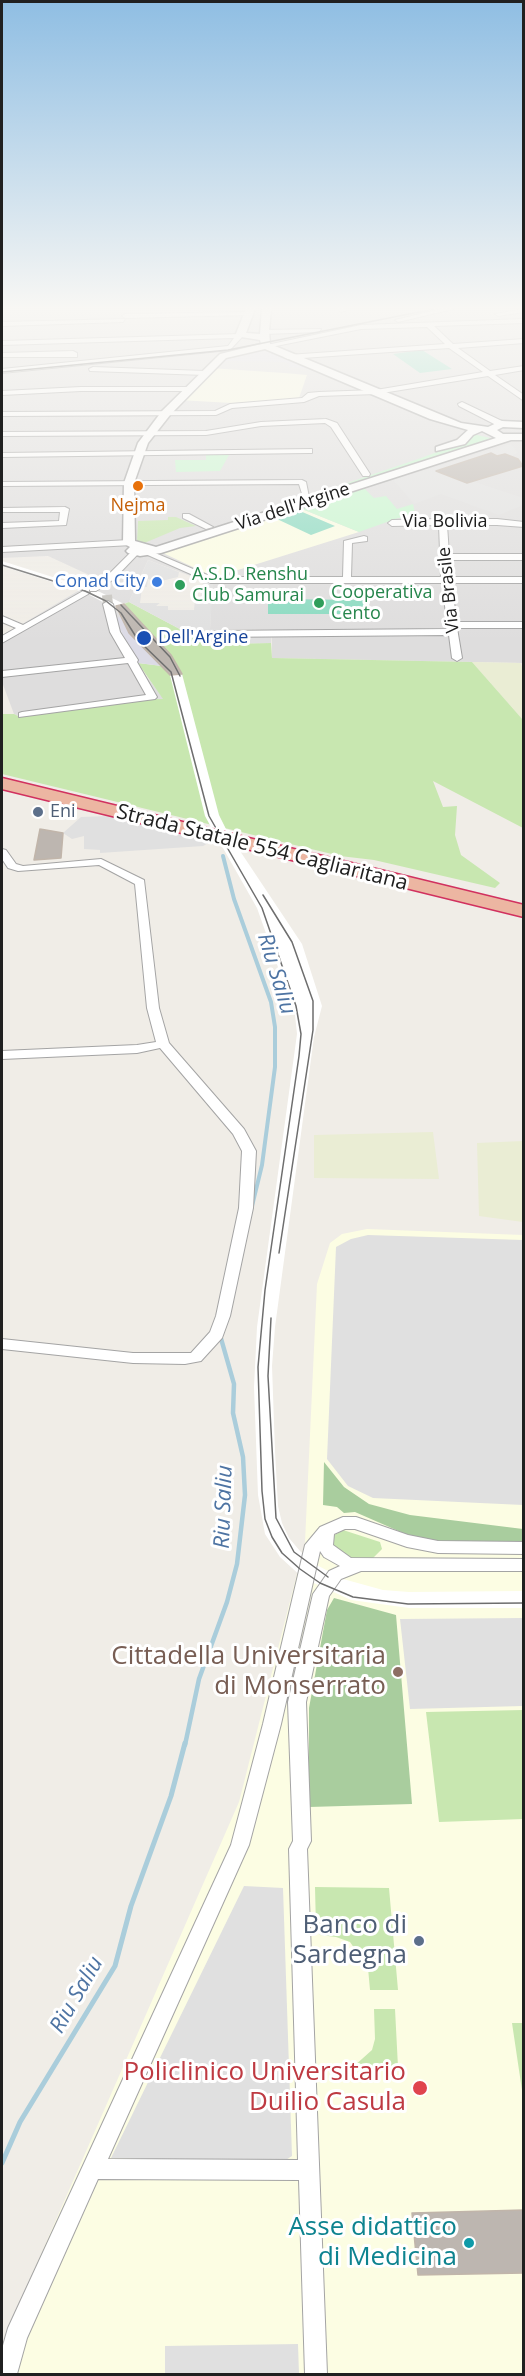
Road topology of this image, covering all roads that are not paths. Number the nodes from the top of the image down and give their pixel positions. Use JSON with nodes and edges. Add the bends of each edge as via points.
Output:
{"nodes":[{"id":1,"x":160,"y":420,"type":"edge"},
{"id":2,"x":442,"y":420,"type":"edge"},
{"id":3,"x":486,"y":420,"type":"edge"},
{"id":4,"x":517,"y":420,"type":"edge"},
{"id":5,"x":321,"y":421,"type":"joint"},
{"id":6,"x":524,"y":425,"type":"edge"},
{"id":7,"x":495,"y":426,"type":"junction"},
{"id":8,"x":150,"y":433,"type":"junction"},
{"id":9,"x":2,"y":434,"type":"edge"},
{"id":10,"x":524,"y":437,"type":"edge"},
{"id":11,"x":508,"y":438,"type":"junction"},
{"id":12,"x":524,"y":442,"type":"edge"},
{"id":13,"x":309,"y":451,"type":"dead end"},
{"id":14,"x":138,"y":454,"type":"junction"},
{"id":15,"x":2,"y":455,"type":"edge"},
{"id":16,"x":366,"y":474,"type":"junction"},
{"id":17,"x":129,"y":483,"type":"junction"},
{"id":18,"x":2,"y":484,"type":"edge"},
{"id":19,"x":306,"y":495,"type":"junction"},
{"id":20,"x":2,"y":510,"type":"edge"},
{"id":21,"x":186,"y":516,"type":"dead end"},
{"id":22,"x":443,"y":522,"type":"junction"},
{"id":23,"x":392,"y":523,"type":"dead end"},
{"id":24,"x":524,"y":525,"type":"edge"},
{"id":25,"x":2,"y":526,"type":"edge"},
{"id":26,"x":209,"y":526,"type":"junction"},
{"id":27,"x":364,"y":539,"type":"dead end"},
{"id":28,"x":2,"y":549,"type":"edge"},
{"id":29,"x":140,"y":549,"type":"junction"},
{"id":30,"x":445,"y":557,"type":"junction"},
{"id":31,"x":524,"y":557,"type":"edge"},
{"id":32,"x":111,"y":578,"type":"junction"},
{"id":33,"x":347,"y":580,"type":"junction"},
{"id":34,"x":446,"y":580,"type":"junction"},
{"id":35,"x":524,"y":580,"type":"edge"},
{"id":36,"x":2,"y":619,"type":"edge"},
{"id":37,"x":524,"y":625,"type":"edge"},
{"id":38,"x":22,"y":628,"type":"junction"},
{"id":39,"x":453,"y":628,"type":"junction"},
{"id":40,"x":210,"y":634,"type":"dead end"},
{"id":41,"x":2,"y":640,"type":"edge"},
{"id":42,"x":457,"y":658,"type":"dead end"},
{"id":43,"x":133,"y":660,"type":"junction"},
{"id":44,"x":2,"y":674,"type":"edge"},
{"id":45,"x":22,"y":715,"type":"dead end"},
{"id":46,"x":2,"y":777,"type":"edge"},
{"id":47,"x":5,"y":791,"type":"edge"},
{"id":48,"x":71,"y":816,"type":"dead end"},
{"id":49,"x":132,"y":817,"type":"junction"},
{"id":50,"x":211,"y":831,"type":"junction"},
{"id":51,"x":240,"y":838,"type":"junction"},
{"id":52,"x":2,"y":852,"type":"edge"},
{"id":53,"x":457,"y":888,"type":"junction"},
{"id":54,"x":524,"y":898,"type":"edge"},
{"id":55,"x":524,"y":904,"type":"edge"},
{"id":56,"x":524,"y":911,"type":"edge"},
{"id":57,"x":163,"y":1044,"type":"junction"},
{"id":58,"x":2,"y":1055,"type":"edge"},
{"id":59,"x":2,"y":1344,"type":"edge"},
{"id":60,"x":326,"y":1531,"type":"junction"},
{"id":61,"x":524,"y":1548,"type":"edge"},
{"id":62,"x":524,"y":1564,"type":"edge"},
{"id":63,"x":360,"y":1565,"type":"junction"},
{"id":64,"x":94,"y":2169,"type":"junction"},
{"id":65,"x":309,"y":2170,"type":"junction"},
{"id":66,"x":6,"y":2374,"type":"edge"},
{"id":67,"x":316,"y":2374,"type":"edge"}],
"edges":[{"from":1,"to":8,"type":"street"},
{"from":2,"to":7,"type":"street"},
{"from":3,"to":7,"type":"street"},
{"from":4,"to":7,"type":"street"},
{"from":5,"to":8,"type":"street","via":[[261,424],[206,433]]},
{"from":5,"to":16,"type":"street","via":[[334,425]]},
{"from":6,"to":7,"type":"street"},
{"from":7,"to":11,"type":"street","via":[[492,434]]},
{"from":7,"to":16,"type":"street","name":"Via dell'Argine","via":[[469,433],[461,442]]},
{"from":8,"to":9,"type":"street"},
{"from":8,"to":14,"type":"street"},
{"from":10,"to":11,"type":"street","name":"Via dell'Argine"},
{"from":11,"to":12,"type":"street"},
{"from":11,"to":29,"type":"street","name":"Via dell'Argine","via":[[157,550]]},
{"from":13,"to":14,"type":"street"},
{"from":14,"to":15,"type":"street"},
{"from":14,"to":17,"type":"street"},
{"from":16,"to":19,"type":"street","name":"Via dell'Argine"},
{"from":17,"to":18,"type":"street"},
{"from":17,"to":19,"type":"street","via":[[302,482]]},
{"from":17,"to":29,"type":"street"},
{"from":19,"to":26,"type":"street","name":"Via dell'Argine"},
{"from":20,"to":25,"type":"street","via":[[65,509],[63,523]]},
{"from":21,"to":26,"type":"street"},
{"from":22,"to":23,"type":"street","name":"Via Bolivia"},
{"from":22,"to":24,"type":"street","name":"Via Bolivia"},
{"from":22,"to":30,"type":"street","name":"Via Brasile"},
{"from":26,"to":29,"type":"street","name":"Via dell'Argine"},
{"from":27,"to":33,"type":"street","via":[[348,541]]},
{"from":28,"to":29,"type":"street"},
{"from":29,"to":32,"type":"street"},
{"from":29,"to":33,"type":"street","via":[[212,580]]},
{"from":30,"to":31,"type":"street"},
{"from":30,"to":34,"type":"street","name":"Via Brasile"},
{"from":32,"to":38,"type":"street"},
{"from":32,"to":43,"type":"street","via":[[108,599],[112,624]]},
{"from":33,"to":34,"type":"street"},
{"from":34,"to":35,"type":"street"},
{"from":34,"to":39,"type":"street","name":"Via Brasile"},
{"from":36,"to":38,"type":"street"},
{"from":37,"to":39,"type":"street"},
{"from":38,"to":41,"type":"street"},
{"from":39,"to":40,"type":"street"},
{"from":39,"to":42,"type":"street","name":"Via Brasile"},
{"from":43,"to":44,"type":"street"},
{"from":43,"to":45,"type":"street","via":[[153,697]]},
{"from":46,"to":50,"type":"highway","name":"Strada Statale 554 Cagliaritana"},
{"from":47,"to":49,"type":"highway","name":"Strada Statale 554 Cagliaritana"},
{"from":48,"to":49,"type":"highway","via":[[89,813]]},
{"from":49,"to":50,"type":"highway","name":"Strada Statale 554 Cagliaritana"},
{"from":50,"to":51,"type":"highway","name":"Strada Statale 554 Cagliaritana"},
{"from":51,"to":53,"type":"highway","name":"Strada Statale 554 Cagliaritana"},
{"from":51,"to":56,"type":"highway","name":"Strada Statale 554 Cagliaritana"},
{"from":52,"to":57,"type":"street","via":[[12,866],[22,870],[101,862],[140,882],[153,1008]]},
{"from":53,"to":54,"type":"highway","via":[[470,885]]},
{"from":53,"to":55,"type":"highway","name":"Strada Statale 554 Cagliaritana"},
{"from":57,"to":58,"type":"street","via":[[137,1049]]},
{"from":57,"to":59,"type":"street","via":[[239,1132],[249,1151],[246,1208],[217,1334],[196,1357],[185,1359],[133,1358]]},
{"from":60,"to":61,"type":"street","via":[[344,1523],[356,1523],[407,1542],[438,1547]]},
{"from":60,"to":63,"type":"street","via":[[325,1546],[330,1553]]},
{"from":60,"to":64,"type":"street","via":[[313,1545],[240,1845]]},
{"from":62,"to":63,"type":"street"},
{"from":63,"to":65,"type":"street","via":[[335,1575],[321,1594],[297,1702]]},
{"from":64,"to":65,"type":"street"},
{"from":64,"to":66,"type":"street","via":[[16,2336]]},
{"from":65,"to":67,"type":"street"}]}
